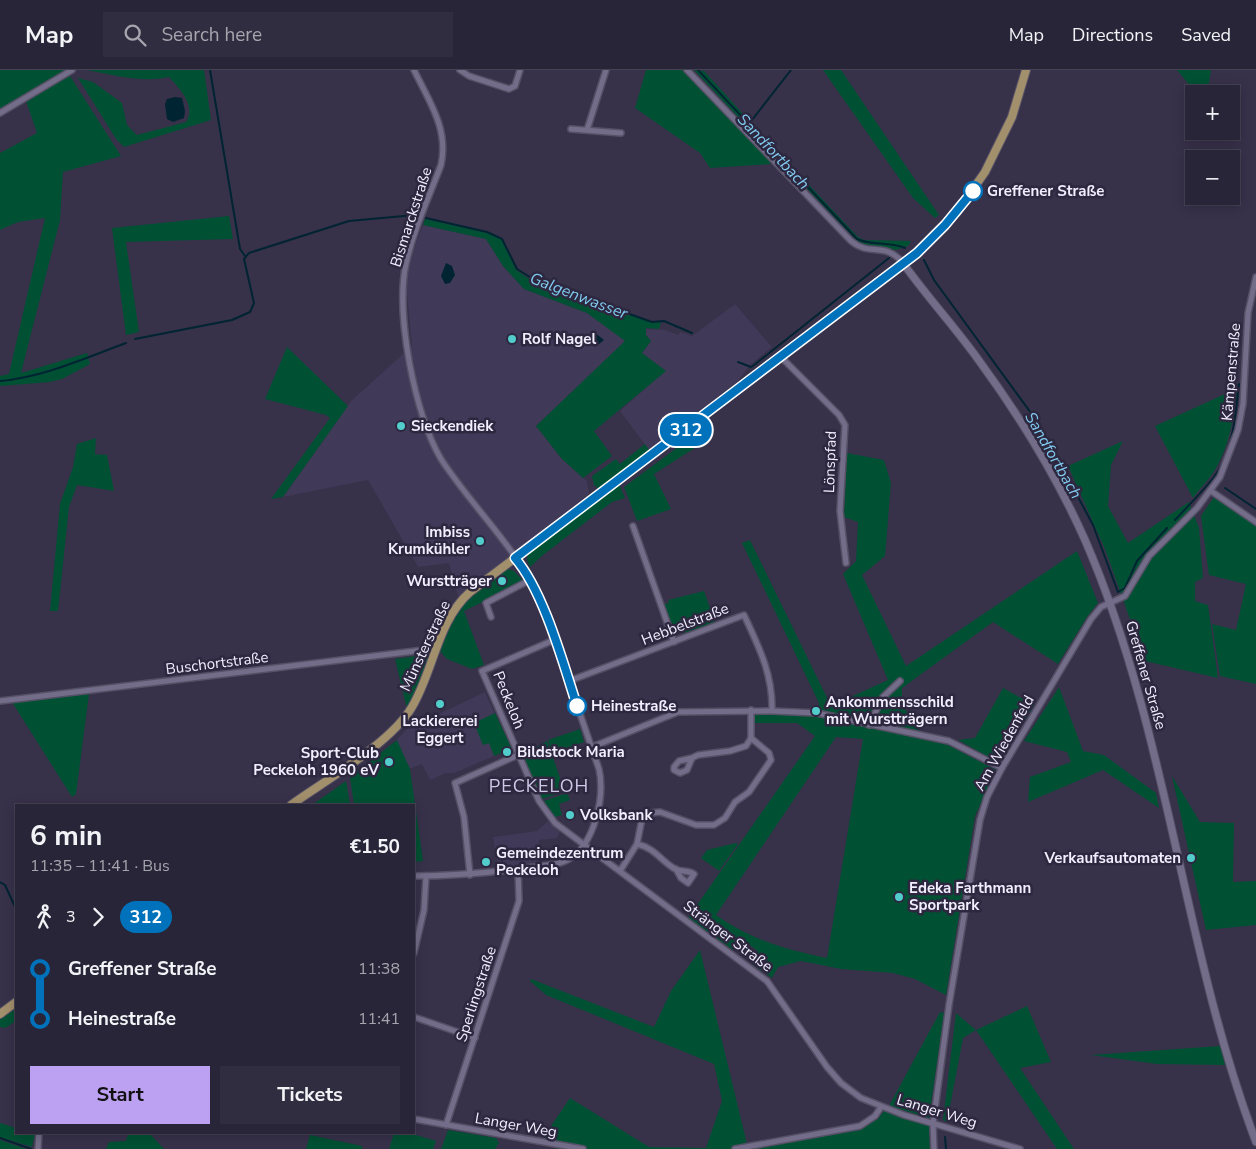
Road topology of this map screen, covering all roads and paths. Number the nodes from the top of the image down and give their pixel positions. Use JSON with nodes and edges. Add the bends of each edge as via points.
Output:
{"nodes":[{"id":1,"x":72,"y":70,"type":"edge"},
{"id":2,"x":414,"y":70,"type":"edge"},
{"id":3,"x":460,"y":70,"type":"edge"},
{"id":4,"x":520,"y":70,"type":"edge"},
{"id":5,"x":606,"y":70,"type":"edge"},
{"id":6,"x":687,"y":70,"type":"edge"},
{"id":7,"x":1026,"y":70,"type":"edge"},
{"id":8,"x":0,"y":112,"type":"edge"},
{"id":9,"x":571,"y":129,"type":"dead end"},
{"id":10,"x":587,"y":130,"type":"junction"},
{"id":11,"x":622,"y":133,"type":"dead end"},
{"id":12,"x":903,"y":263,"type":"junction"},
{"id":13,"x":1256,"y":276,"type":"edge"},
{"id":14,"x":780,"y":357,"type":"junction"},
{"id":15,"x":1211,"y":491,"type":"junction"},
{"id":16,"x":1256,"y":522,"type":"edge"},
{"id":17,"x":633,"y":526,"type":"dead end"},
{"id":18,"x":515,"y":558,"type":"junction"},
{"id":19,"x":846,"y":563,"type":"dead end"},
{"id":20,"x":530,"y":580,"type":"junction"},
{"id":21,"x":1110,"y":604,"type":"junction"},
{"id":22,"x":492,"y":617,"type":"dead end"},
{"id":23,"x":554,"y":640,"type":"junction"},
{"id":24,"x":674,"y":642,"type":"junction"},
{"id":25,"x":436,"y":651,"type":"junction"},
{"id":26,"x":569,"y":681,"type":"junction"},
{"id":27,"x":900,"y":681,"type":"dead end"},
{"id":28,"x":0,"y":701,"type":"edge"},
{"id":29,"x":751,"y":710,"type":"junction"},
{"id":30,"x":772,"y":711,"type":"junction"},
{"id":31,"x":869,"y":725,"type":"junction"},
{"id":32,"x":751,"y":738,"type":"junction"},
{"id":33,"x":592,"y":747,"type":"junction"},
{"id":34,"x":518,"y":755,"type":"junction"},
{"id":35,"x":692,"y":758,"type":"dead end"},
{"id":36,"x":1002,"y":768,"type":"junction"},
{"id":37,"x":292,"y":804,"type":"edge"},
{"id":38,"x":583,"y":844,"type":"junction"},
{"id":39,"x":637,"y":844,"type":"junction"},
{"id":40,"x":518,"y":869,"type":"junction"},
{"id":41,"x":676,"y":869,"type":"dead end"},
{"id":42,"x":620,"y":871,"type":"junction"},
{"id":43,"x":470,"y":875,"type":"junction"},
{"id":44,"x":415,"y":876,"type":"edge"},
{"id":45,"x":426,"y":876,"type":"junction"},
{"id":46,"x":415,"y":942,"type":"edge"},
{"id":47,"x":15,"y":1003,"type":"edge"},
{"id":48,"x":0,"y":1014,"type":"edge"},
{"id":49,"x":415,"y":1017,"type":"edge"},
{"id":50,"x":475,"y":1038,"type":"junction"},
{"id":51,"x":881,"y":1107,"type":"junction"},
{"id":52,"x":415,"y":1119,"type":"edge"},
{"id":53,"x":933,"y":1124,"type":"junction"},
{"id":54,"x":446,"y":1125,"type":"junction"},
{"id":55,"x":39,"y":1134,"type":"edge"},
{"id":56,"x":1256,"y":1142,"type":"edge"},
{"id":57,"x":746,"y":1148,"type":"edge"},
{"id":58,"x":38,"y":1149,"type":"edge"},
{"id":59,"x":583,"y":1149,"type":"edge"},
{"id":60,"x":735,"y":1149,"type":"edge"},
{"id":61,"x":934,"y":1149,"type":"edge"},
{"id":62,"x":1020,"y":1149,"type":"edge"}],
"edges":[{"from":1,"to":8,"type":"street"},
{"from":2,"to":18,"type":"street","name":"Bismarckstraße","via":[[438,118],[444,150],[406,262],[402,305],[411,367],[427,428],[439,455]]},
{"from":3,"to":4,"type":"street","via":[[509,89],[514,86]]},
{"from":5,"to":10,"type":"street"},
{"from":6,"to":12,"type":"street","via":[[851,241],[864,248],[887,250]]},
{"from":7,"to":12,"type":"main road","name":"Münsterstraße","via":[[1012,117],[985,172],[945,225]]},
{"from":9,"to":10,"type":"street"},
{"from":10,"to":11,"type":"street"},
{"from":12,"to":14,"type":"main road","name":"Münsterstraße"},
{"from":12,"to":21,"type":"main road","name":"Greffener Straße","via":[[980,361],[1040,452],[1084,538]]},
{"from":13,"to":15,"type":"street","name":"Kämpenstraße","via":[[1248,313],[1243,404],[1238,430],[1228,459]]},
{"from":14,"to":18,"type":"main road","name":"Münsterstraße"},
{"from":14,"to":19,"type":"street","name":"Lönspfad","via":[[839,415],[845,426],[840,511]]},
{"from":15,"to":16,"type":"street"},
{"from":15,"to":21,"type":"street","name":"Kämpenstraße","via":[[1149,556],[1125,596]]},
{"from":17,"to":24,"type":"street"},
{"from":18,"to":20,"type":"street"},
{"from":18,"to":25,"type":"main road","name":"Münsterstraße","via":[[459,603]]},
{"from":20,"to":22,"type":"street","via":[[486,603]]},
{"from":20,"to":23,"type":"street"},
{"from":21,"to":36,"type":"street","name":"Am Wiedenfeld","via":[[1101,607],[1091,619]]},
{"from":21,"to":56,"type":"main road","name":"Greffener Straße","via":[[1137,685],[1204,968]]},
{"from":23,"to":26,"type":"street"},
{"from":23,"to":34,"type":"street","name":"Peckeloh","via":[[482,671]]},
{"from":24,"to":26,"type":"street","name":"Hebbelstraße"},
{"from":24,"to":30,"type":"street","name":"Hebbelstraße","via":[[744,615],[764,657],[770,679]]},
{"from":25,"to":28,"type":"street","name":"Buschortstraße"},
{"from":25,"to":37,"type":"main road","name":"Münsterstraße","via":[[418,695],[401,722]]},
{"from":26,"to":33,"type":"street"},
{"from":27,"to":31,"type":"street","via":[[882,696]]},
{"from":29,"to":30,"type":"street"},
{"from":29,"to":32,"type":"street"},
{"from":29,"to":33,"type":"street","via":[[678,712]]},
{"from":30,"to":31,"type":"street","via":[[817,713]]},
{"from":31,"to":36,"type":"street","via":[[949,741]]},
{"from":32,"to":35,"type":"street","via":[[746,746]]},
{"from":32,"to":39,"type":"street","via":[[769,753],[771,760],[749,792],[735,802],[725,818],[714,825],[696,825],[660,812],[650,812],[642,819]]},
{"from":33,"to":38,"type":"street","via":[[601,778],[601,800],[593,827]]},
{"from":34,"to":38,"type":"street","name":"Peckeloh","via":[[543,810],[555,824]]},
{"from":34,"to":43,"type":"street","via":[[456,783],[464,817]]},
{"from":36,"to":53,"type":"street","name":"Am Wiedenfeld","via":[[987,797],[976,836]]},
{"from":38,"to":40,"type":"street","via":[[574,856],[563,862]]},
{"from":38,"to":42,"type":"street","name":"Stränger Straße"},
{"from":39,"to":41,"type":"street","via":[[659,854]]},
{"from":39,"to":42,"type":"street"},
{"from":40,"to":43,"type":"street"},
{"from":40,"to":50,"type":"street","name":"Sperlingstraße","via":[[519,902]]},
{"from":42,"to":51,"type":"street","name":"Stränger Straße","via":[[767,981],[841,1083],[861,1098]]},
{"from":43,"to":45,"type":"street"},
{"from":44,"to":45,"type":"street"},
{"from":45,"to":46,"type":"street","via":[[424,910]]},
{"from":47,"to":48,"type":"main road"},
{"from":49,"to":50,"type":"street"},
{"from":50,"to":54,"type":"street","name":"Sperlingstraße"},
{"from":51,"to":53,"type":"street","name":"Langer Weg"},
{"from":51,"to":57,"type":"street","name":"Langer Weg","via":[[875,1116],[860,1126]]},
{"from":52,"to":54,"type":"street","name":"Langer Weg"},
{"from":53,"to":61,"type":"street"},
{"from":53,"to":62,"type":"street","name":"Langer Weg"},
{"from":54,"to":59,"type":"street","name":"Langer Weg"},
{"from":55,"to":58,"type":"street"},
{"from":57,"to":60,"type":"street","name":"Langer Weg"}]}
